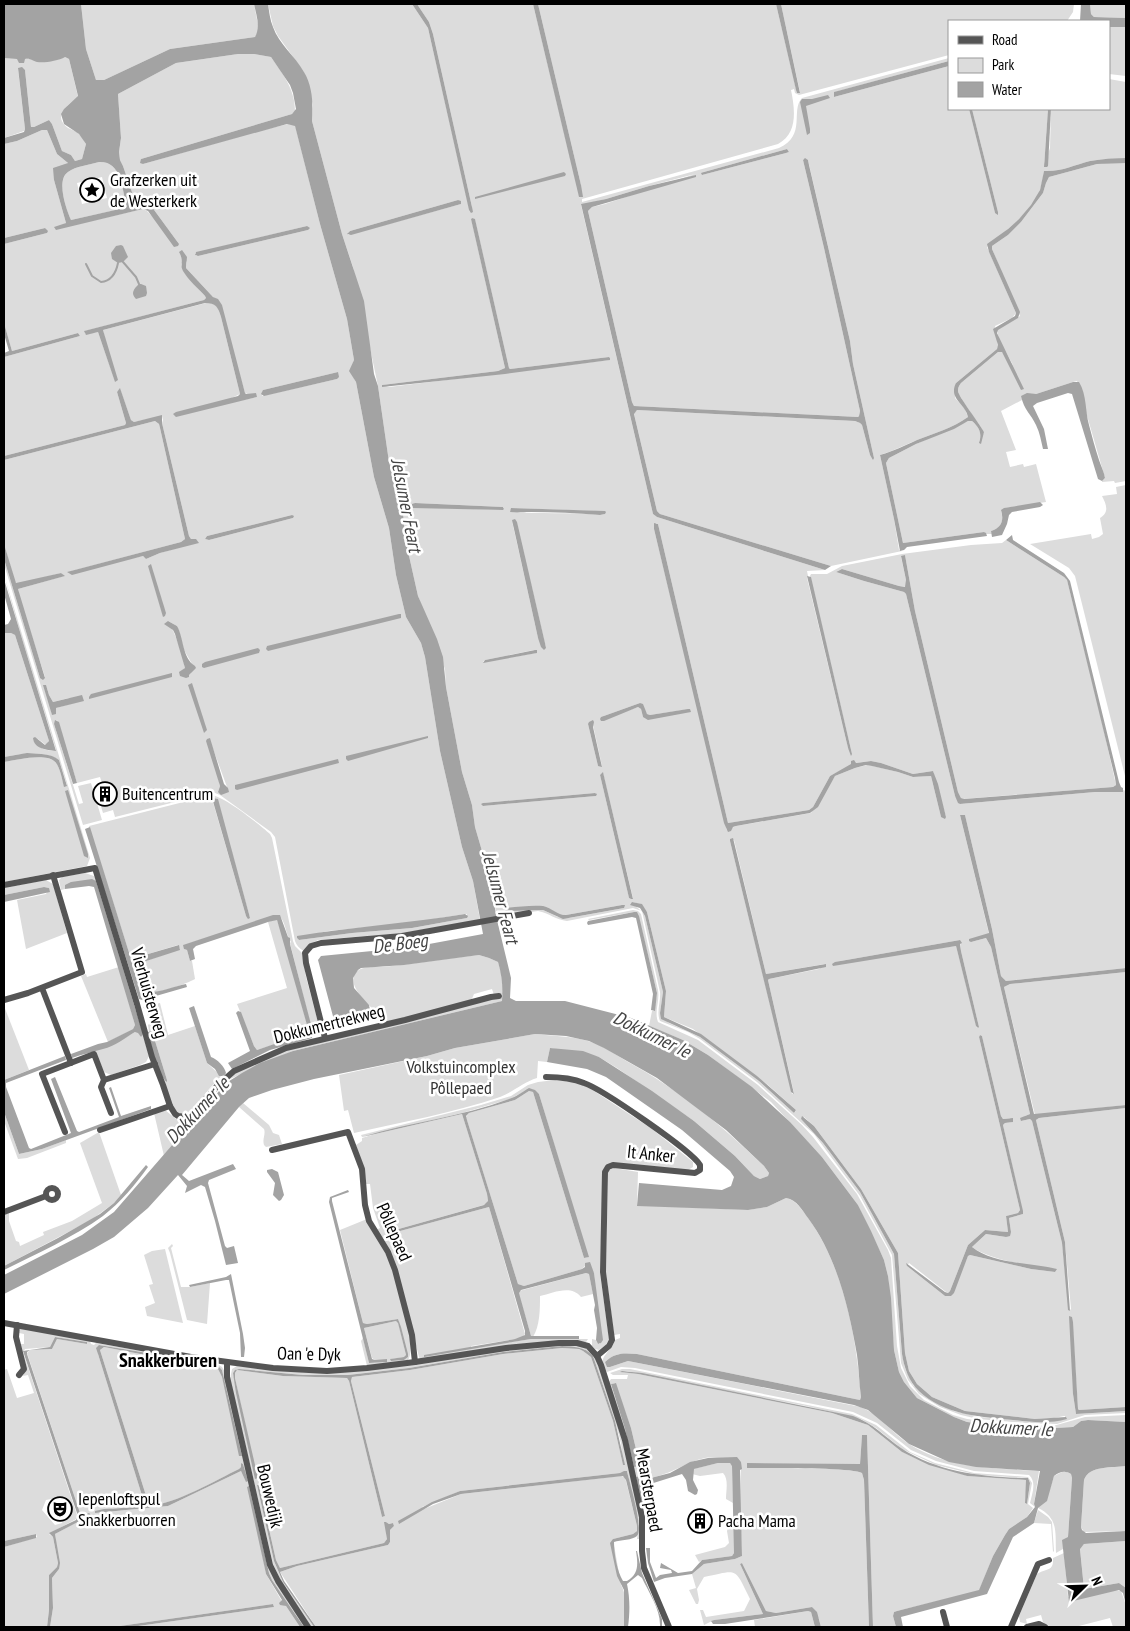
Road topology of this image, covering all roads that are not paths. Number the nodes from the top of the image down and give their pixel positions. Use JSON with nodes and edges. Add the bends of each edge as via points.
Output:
{"nodes":[{"id":1,"x":53,"y":875,"type":"junction"},
{"id":2,"x":4,"y":885,"type":"edge"},
{"id":3,"x":529,"y":913,"type":"dead end"},
{"id":4,"x":42,"y":988,"type":"junction"},
{"id":5,"x":499,"y":996,"type":"dead end"},
{"id":6,"x":4,"y":1000,"type":"edge"},
{"id":7,"x":325,"y":1038,"type":"junction"},
{"id":8,"x":71,"y":1063,"type":"junction"},
{"id":9,"x":155,"y":1064,"type":"junction"},
{"id":10,"x":546,"y":1077,"type":"dead end"},
{"id":11,"x":104,"y":1080,"type":"junction"},
{"id":12,"x":170,"y":1106,"type":"junction"},
{"id":13,"x":111,"y":1113,"type":"dead end"},
{"id":14,"x":100,"y":1130,"type":"dead end"},
{"id":15,"x":65,"y":1132,"type":"dead end"},
{"id":16,"x":272,"y":1150,"type":"dead end"},
{"id":17,"x":46,"y":1196,"type":"dead end"},
{"id":18,"x":4,"y":1212,"type":"edge"},
{"id":19,"x":4,"y":1323,"type":"edge"},
{"id":20,"x":17,"y":1324,"type":"junction"},
{"id":21,"x":597,"y":1356,"type":"junction"},
{"id":22,"x":415,"y":1362,"type":"junction"},
{"id":23,"x":227,"y":1363,"type":"junction"},
{"id":24,"x":19,"y":1374,"type":"dead end"},
{"id":25,"x":1049,"y":1560,"type":"dead end"},
{"id":26,"x":943,"y":1612,"type":"dead end"},
{"id":27,"x":308,"y":1627,"type":"edge"},
{"id":28,"x":669,"y":1627,"type":"edge"},
{"id":29,"x":947,"y":1627,"type":"edge"},
{"id":30,"x":1011,"y":1627,"type":"edge"},
{"id":31,"x":1027,"y":1627,"type":"edge"},
{"id":32,"x":1045,"y":1627,"type":"edge"}],
"edges":[{"from":1,"to":2,"type":"street"},
{"from":1,"to":4,"type":"street","via":[[82,972]]},
{"from":1,"to":9,"type":"street","name":"Vierhuisterweg","via":[[95,868]]},
{"from":3,"to":7,"type":"street","via":[[402,936],[311,946],[305,953],[306,963]]},
{"from":4,"to":6,"type":"street"},
{"from":4,"to":8,"type":"street"},
{"from":5,"to":7,"type":"street","name":"Dokkumertrekweg"},
{"from":7,"to":12,"type":"street","name":"Dokkumertrekweg","via":[[286,1048],[234,1071],[186,1117],[175,1114]]},
{"from":8,"to":11,"type":"street","via":[[94,1054]]},
{"from":8,"to":15,"type":"street","via":[[42,1074]]},
{"from":9,"to":11,"type":"street"},
{"from":9,"to":12,"type":"street","name":"Vierhuisterweg"},
{"from":10,"to":21,"type":"street","name":"It Anker","via":[[590,1085],[671,1140],[700,1166],[698,1172],[690,1174],[613,1166],[605,1172],[603,1272],[612,1340]]},
{"from":11,"to":13,"type":"street","via":[[102,1087]]},
{"from":12,"to":14,"type":"street"},
{"from":16,"to":22,"type":"street","name":"Pôllepaed","via":[[348,1132],[362,1169],[366,1212],[388,1252],[398,1280],[412,1335]]},
{"from":17,"to":18,"type":"street"},
{"from":19,"to":20,"type":"street","name":"Oan 'e Dyk"},
{"from":20,"to":23,"type":"street","name":"Oan 'e Dyk"},
{"from":20,"to":24,"type":"street","via":[[17,1344],[24,1369]]},
{"from":21,"to":22,"type":"street","name":"Oan 'e Dyk","via":[[583,1344],[559,1343]]},
{"from":21,"to":28,"type":"street","name":"Mearsterpaed","via":[[625,1440],[643,1524],[644,1568]]},
{"from":22,"to":23,"type":"street","name":"Oan 'e Dyk","via":[[327,1371]]},
{"from":23,"to":27,"type":"street","name":"Bouwedijk","via":[[227,1376],[270,1565]]},
{"from":25,"to":30,"type":"street","via":[[1038,1564]]},
{"from":26,"to":29,"type":"street"},
{"from":31,"to":32,"type":"street","via":[[1040,1624]]}]}
